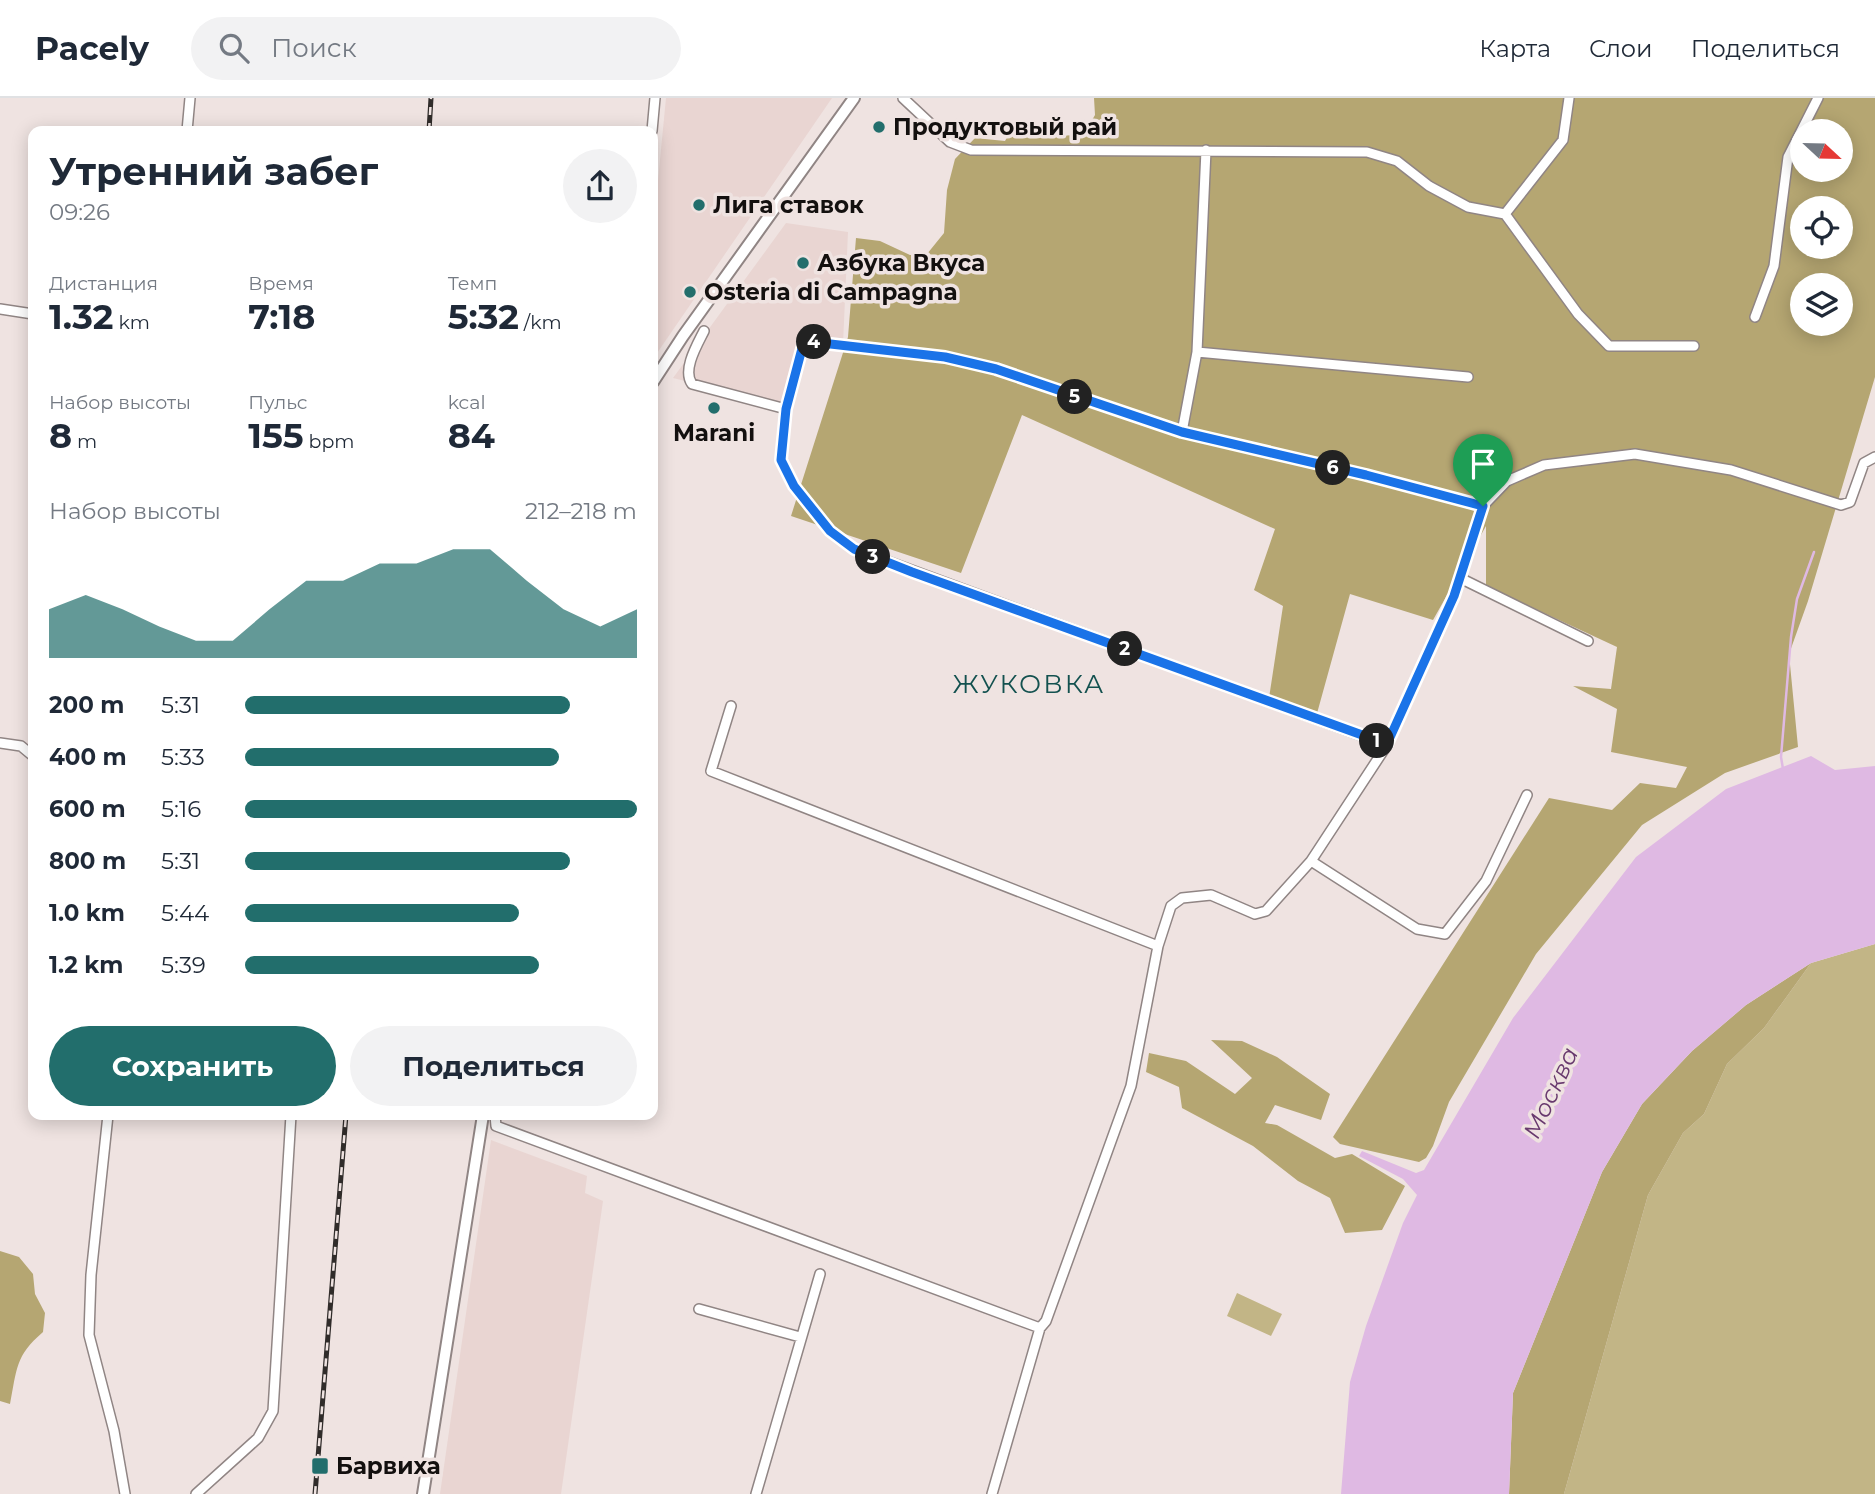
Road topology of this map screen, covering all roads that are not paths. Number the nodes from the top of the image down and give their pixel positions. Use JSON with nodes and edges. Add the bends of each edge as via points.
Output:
{"nodes":[{"id":1,"x":190,"y":98,"type":"edge"},
{"id":2,"x":655,"y":98,"type":"edge"},
{"id":3,"x":854,"y":98,"type":"edge"},
{"id":4,"x":903,"y":98,"type":"edge"},
{"id":5,"x":1569,"y":98,"type":"edge"},
{"id":6,"x":1818,"y":98,"type":"edge"},
{"id":7,"x":187,"y":126,"type":"edge"},
{"id":8,"x":652,"y":126,"type":"edge"},
{"id":9,"x":1206,"y":150,"type":"junction"},
{"id":10,"x":1505,"y":214,"type":"junction"},
{"id":11,"x":0,"y":309,"type":"edge"},
{"id":12,"x":28,"y":313,"type":"edge"},
{"id":13,"x":1755,"y":317,"type":"dead end"},
{"id":14,"x":683,"y":336,"type":"junction"},
{"id":15,"x":1694,"y":346,"type":"dead end"},
{"id":16,"x":1197,"y":352,"type":"junction"},
{"id":17,"x":658,"y":374,"type":"edge"},
{"id":18,"x":1468,"y":377,"type":"dead end"},
{"id":19,"x":786,"y":409,"type":"junction"},
{"id":20,"x":1182,"y":432,"type":"junction"},
{"id":21,"x":1875,"y":457,"type":"edge"},
{"id":22,"x":1483,"y":506,"type":"junction"},
{"id":23,"x":1460,"y":578,"type":"junction"},
{"id":24,"x":1588,"y":641,"type":"dead end"},
{"id":25,"x":731,"y":706,"type":"dead end"},
{"id":26,"x":0,"y":743,"type":"edge"},
{"id":27,"x":1387,"y":744,"type":"junction"},
{"id":28,"x":28,"y":752,"type":"edge"},
{"id":29,"x":1527,"y":795,"type":"dead end"},
{"id":30,"x":1311,"y":861,"type":"junction"},
{"id":31,"x":1158,"y":946,"type":"junction"},
{"id":32,"x":107,"y":1120,"type":"edge"},
{"id":33,"x":292,"y":1120,"type":"edge"},
{"id":34,"x":482,"y":1120,"type":"edge"},
{"id":35,"x":495,"y":1120,"type":"edge"},
{"id":36,"x":820,"y":1274,"type":"dead end"},
{"id":37,"x":699,"y":1309,"type":"dead end"},
{"id":38,"x":1040,"y":1328,"type":"junction"},
{"id":39,"x":800,"y":1337,"type":"junction"},
{"id":40,"x":125,"y":1494,"type":"edge"},
{"id":41,"x":196,"y":1494,"type":"edge"},
{"id":42,"x":423,"y":1494,"type":"edge"},
{"id":43,"x":756,"y":1494,"type":"edge"},
{"id":44,"x":992,"y":1494,"type":"edge"}],
"edges":[{"from":1,"to":7,"type":"street"},
{"from":2,"to":8,"type":"street"},
{"from":3,"to":14,"type":"main road"},
{"from":4,"to":9,"type":"street","via":[[950,142],[971,150]]},
{"from":5,"to":10,"type":"street","via":[[1563,140]]},
{"from":6,"to":13,"type":"street","via":[[1788,157],[1774,267]]},
{"from":9,"to":10,"type":"street","via":[[1367,152],[1396,161],[1468,207]]},
{"from":9,"to":16,"type":"street"},
{"from":10,"to":15,"type":"street","via":[[1577,314],[1609,346]]},
{"from":11,"to":12,"type":"street"},
{"from":14,"to":17,"type":"main road"},
{"from":14,"to":19,"type":"street","via":[[704,331],[688,374],[692,384]]},
{"from":16,"to":18,"type":"street"},
{"from":16,"to":20,"type":"street"},
{"from":19,"to":20,"type":"street","via":[[804,341],[945,357],[984,366]]},
{"from":19,"to":27,"type":"street","via":[[781,460],[794,486],[830,531],[854,549]]},
{"from":20,"to":22,"type":"street"},
{"from":21,"to":22,"type":"street","via":[[1864,463],[1850,502],[1841,505],[1731,470],[1636,454],[1544,465],[1507,481]]},
{"from":22,"to":23,"type":"street"},
{"from":23,"to":24,"type":"street"},
{"from":23,"to":27,"type":"street"},
{"from":25,"to":31,"type":"street","via":[[711,771]]},
{"from":26,"to":28,"type":"street"},
{"from":27,"to":30,"type":"street"},
{"from":29,"to":30,"type":"street","via":[[1486,881],[1445,934],[1417,929]]},
{"from":30,"to":31,"type":"street","via":[[1266,911],[1255,914],[1211,895],[1182,898],[1171,906]]},
{"from":31,"to":38,"type":"street","via":[[1131,1086]]},
{"from":32,"to":40,"type":"street","via":[[89,1335]]},
{"from":33,"to":41,"type":"street","via":[[273,1411],[258,1438]]},
{"from":34,"to":42,"type":"main road"},
{"from":35,"to":38,"type":"street","via":[[496,1126]]},
{"from":36,"to":39,"type":"street"},
{"from":37,"to":39,"type":"street"},
{"from":38,"to":44,"type":"street"},
{"from":39,"to":43,"type":"street"}]}
